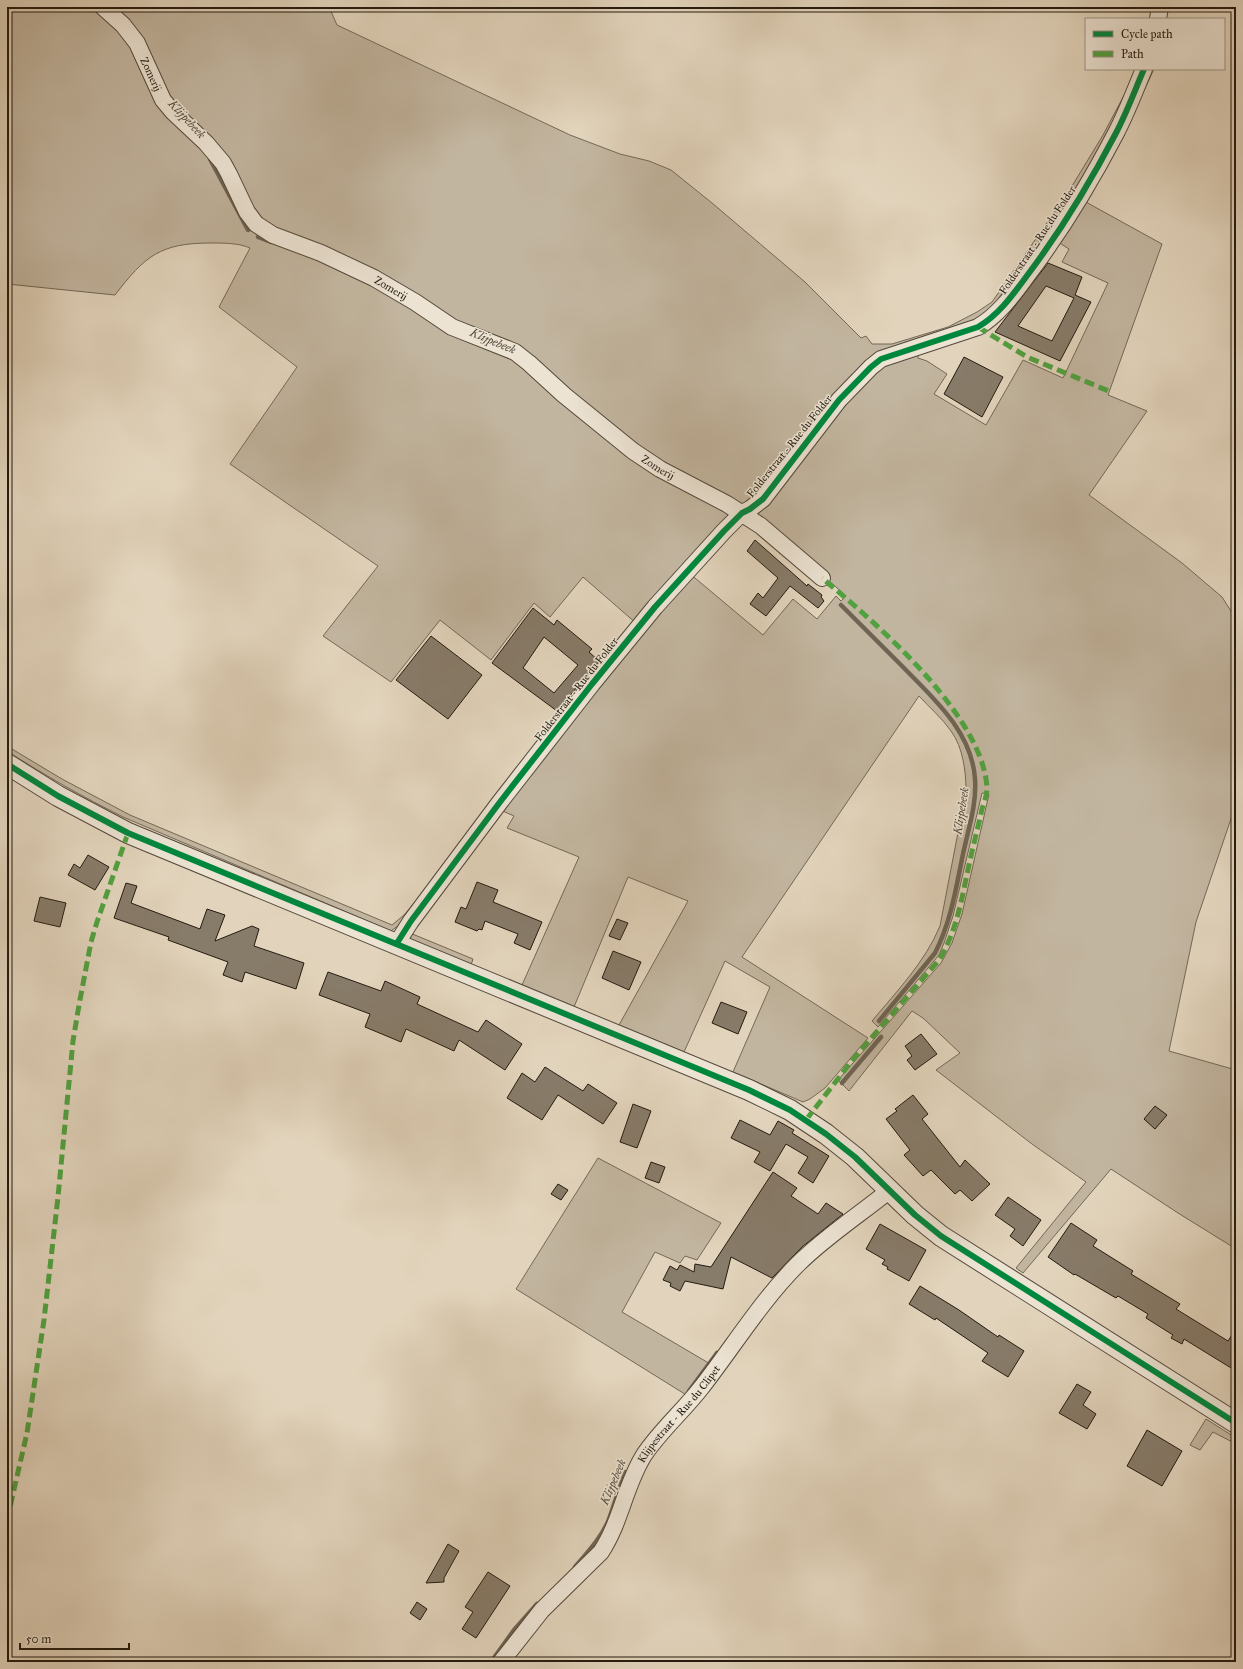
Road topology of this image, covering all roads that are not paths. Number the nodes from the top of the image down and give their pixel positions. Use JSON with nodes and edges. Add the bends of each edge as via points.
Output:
{"nodes":[{"id":1,"x":103,"y":7,"type":"edge"},
{"id":2,"x":1160,"y":7,"type":"edge"},
{"id":3,"x":1158,"y":18,"type":"edge"},
{"id":4,"x":1144,"y":70,"type":"edge"},
{"id":5,"x":742,"y":513,"type":"junction"},
{"id":6,"x":822,"y":578,"type":"dead end"},
{"id":7,"x":7,"y":764,"type":"edge"},
{"id":8,"x":397,"y":943,"type":"junction"},
{"id":9,"x":890,"y":1190,"type":"junction"},
{"id":10,"x":1236,"y":1423,"type":"edge"},
{"id":11,"x":501,"y":1662,"type":"edge"}],
"edges":[{"from":1,"to":5,"type":"street","name":"Zomerij","via":[[133,38],[168,106],[223,163],[247,212],[256,224],[273,235],[321,253],[374,278],[452,327],[514,352],[602,428],[633,451],[660,469]]},
{"from":2,"to":3,"type":"street"},
{"from":4,"to":5,"type":"street","name":"Folderstraat - Rue du Folder","via":[[1116,133],[1089,180],[1037,263],[998,313],[978,327],[892,355],[871,367],[839,400],[763,499]]},
{"from":5,"to":6,"type":"street","name":"Zomerij"},
{"from":5,"to":8,"type":"street","name":"Folderstraat - Rue du Folder","via":[[655,607],[597,678],[500,802]]},
{"from":7,"to":8,"type":"street","via":[[58,796],[128,833]]},
{"from":8,"to":9,"type":"street","via":[[773,1101],[826,1134]]},
{"from":9,"to":10,"type":"street","via":[[914,1215],[941,1236]]},
{"from":9,"to":11,"type":"street","name":"Klijpestraat - Rue du Clipet","via":[[810,1252],[769,1298],[698,1392],[645,1454],[601,1552],[542,1610]]}]}
